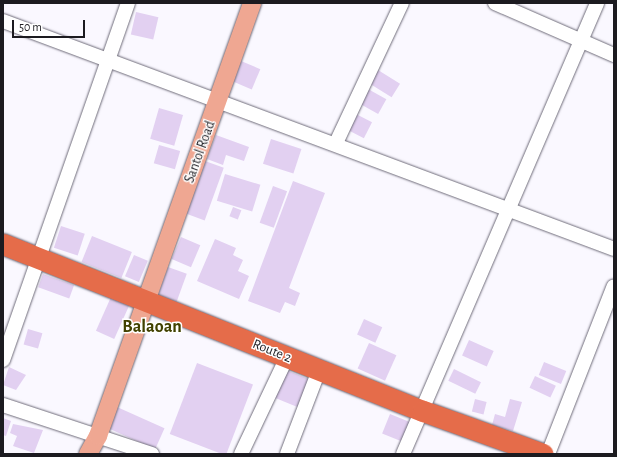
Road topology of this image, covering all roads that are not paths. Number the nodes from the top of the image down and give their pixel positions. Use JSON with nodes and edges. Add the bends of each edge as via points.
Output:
{"nodes":[{"id":1,"x":128,"y":3,"type":"edge"},
{"id":2,"x":252,"y":3,"type":"edge"},
{"id":3,"x":402,"y":3,"type":"edge"},
{"id":4,"x":495,"y":3,"type":"edge"},
{"id":5,"x":597,"y":3,"type":"edge"},
{"id":6,"x":3,"y":21,"type":"edge"},
{"id":7,"x":581,"y":40,"type":"junction"},
{"id":8,"x":614,"y":55,"type":"edge"},
{"id":9,"x":108,"y":59,"type":"junction"},
{"id":10,"x":218,"y":102,"type":"junction"},
{"id":11,"x":336,"y":144,"type":"junction"},
{"id":12,"x":508,"y":207,"type":"junction"},
{"id":13,"x":3,"y":244,"type":"edge"},
{"id":14,"x":614,"y":249,"type":"edge"},
{"id":15,"x":40,"y":259,"type":"junction"},
{"id":16,"x":614,"y":286,"type":"edge"},
{"id":17,"x":146,"y":300,"type":"junction"},
{"id":18,"x":287,"y":357,"type":"junction"},
{"id":19,"x":3,"y":360,"type":"edge"},
{"id":20,"x":319,"y":370,"type":"junction"},
{"id":21,"x":3,"y":405,"type":"edge"},
{"id":22,"x":423,"y":411,"type":"junction"},
{"id":23,"x":98,"y":436,"type":"junction"},
{"id":24,"x":88,"y":454,"type":"edge"},
{"id":25,"x":152,"y":454,"type":"edge"},
{"id":26,"x":241,"y":454,"type":"edge"},
{"id":27,"x":287,"y":454,"type":"edge"},
{"id":28,"x":403,"y":454,"type":"edge"},
{"id":29,"x":543,"y":454,"type":"edge"},
{"id":30,"x":548,"y":454,"type":"edge"}],
"edges":[{"from":1,"to":9,"type":"street"},
{"from":2,"to":10,"type":"main road","name":"Santol Road"},
{"from":3,"to":11,"type":"street"},
{"from":4,"to":7,"type":"street"},
{"from":5,"to":7,"type":"street"},
{"from":6,"to":9,"type":"street"},
{"from":7,"to":8,"type":"street"},
{"from":7,"to":12,"type":"street"},
{"from":9,"to":10,"type":"street"},
{"from":9,"to":15,"type":"street"},
{"from":10,"to":11,"type":"street"},
{"from":10,"to":17,"type":"main road","name":"Santol Road"},
{"from":11,"to":12,"type":"street"},
{"from":12,"to":14,"type":"street"},
{"from":12,"to":22,"type":"street"},
{"from":13,"to":15,"type":"highway","name":"Route 2"},
{"from":15,"to":17,"type":"highway","name":"Route 2"},
{"from":15,"to":19,"type":"street"},
{"from":16,"to":30,"type":"street"},
{"from":17,"to":18,"type":"highway","name":"Route 2"},
{"from":17,"to":23,"type":"main road","name":"Santol Road"},
{"from":18,"to":20,"type":"highway","name":"Route 2"},
{"from":18,"to":26,"type":"street"},
{"from":20,"to":22,"type":"highway","name":"Route 2"},
{"from":20,"to":27,"type":"street"},
{"from":21,"to":23,"type":"street"},
{"from":22,"to":28,"type":"street"},
{"from":22,"to":29,"type":"highway","name":"Route 2"},
{"from":23,"to":24,"type":"main road","name":"Santol Road"},
{"from":23,"to":25,"type":"street"}]}
